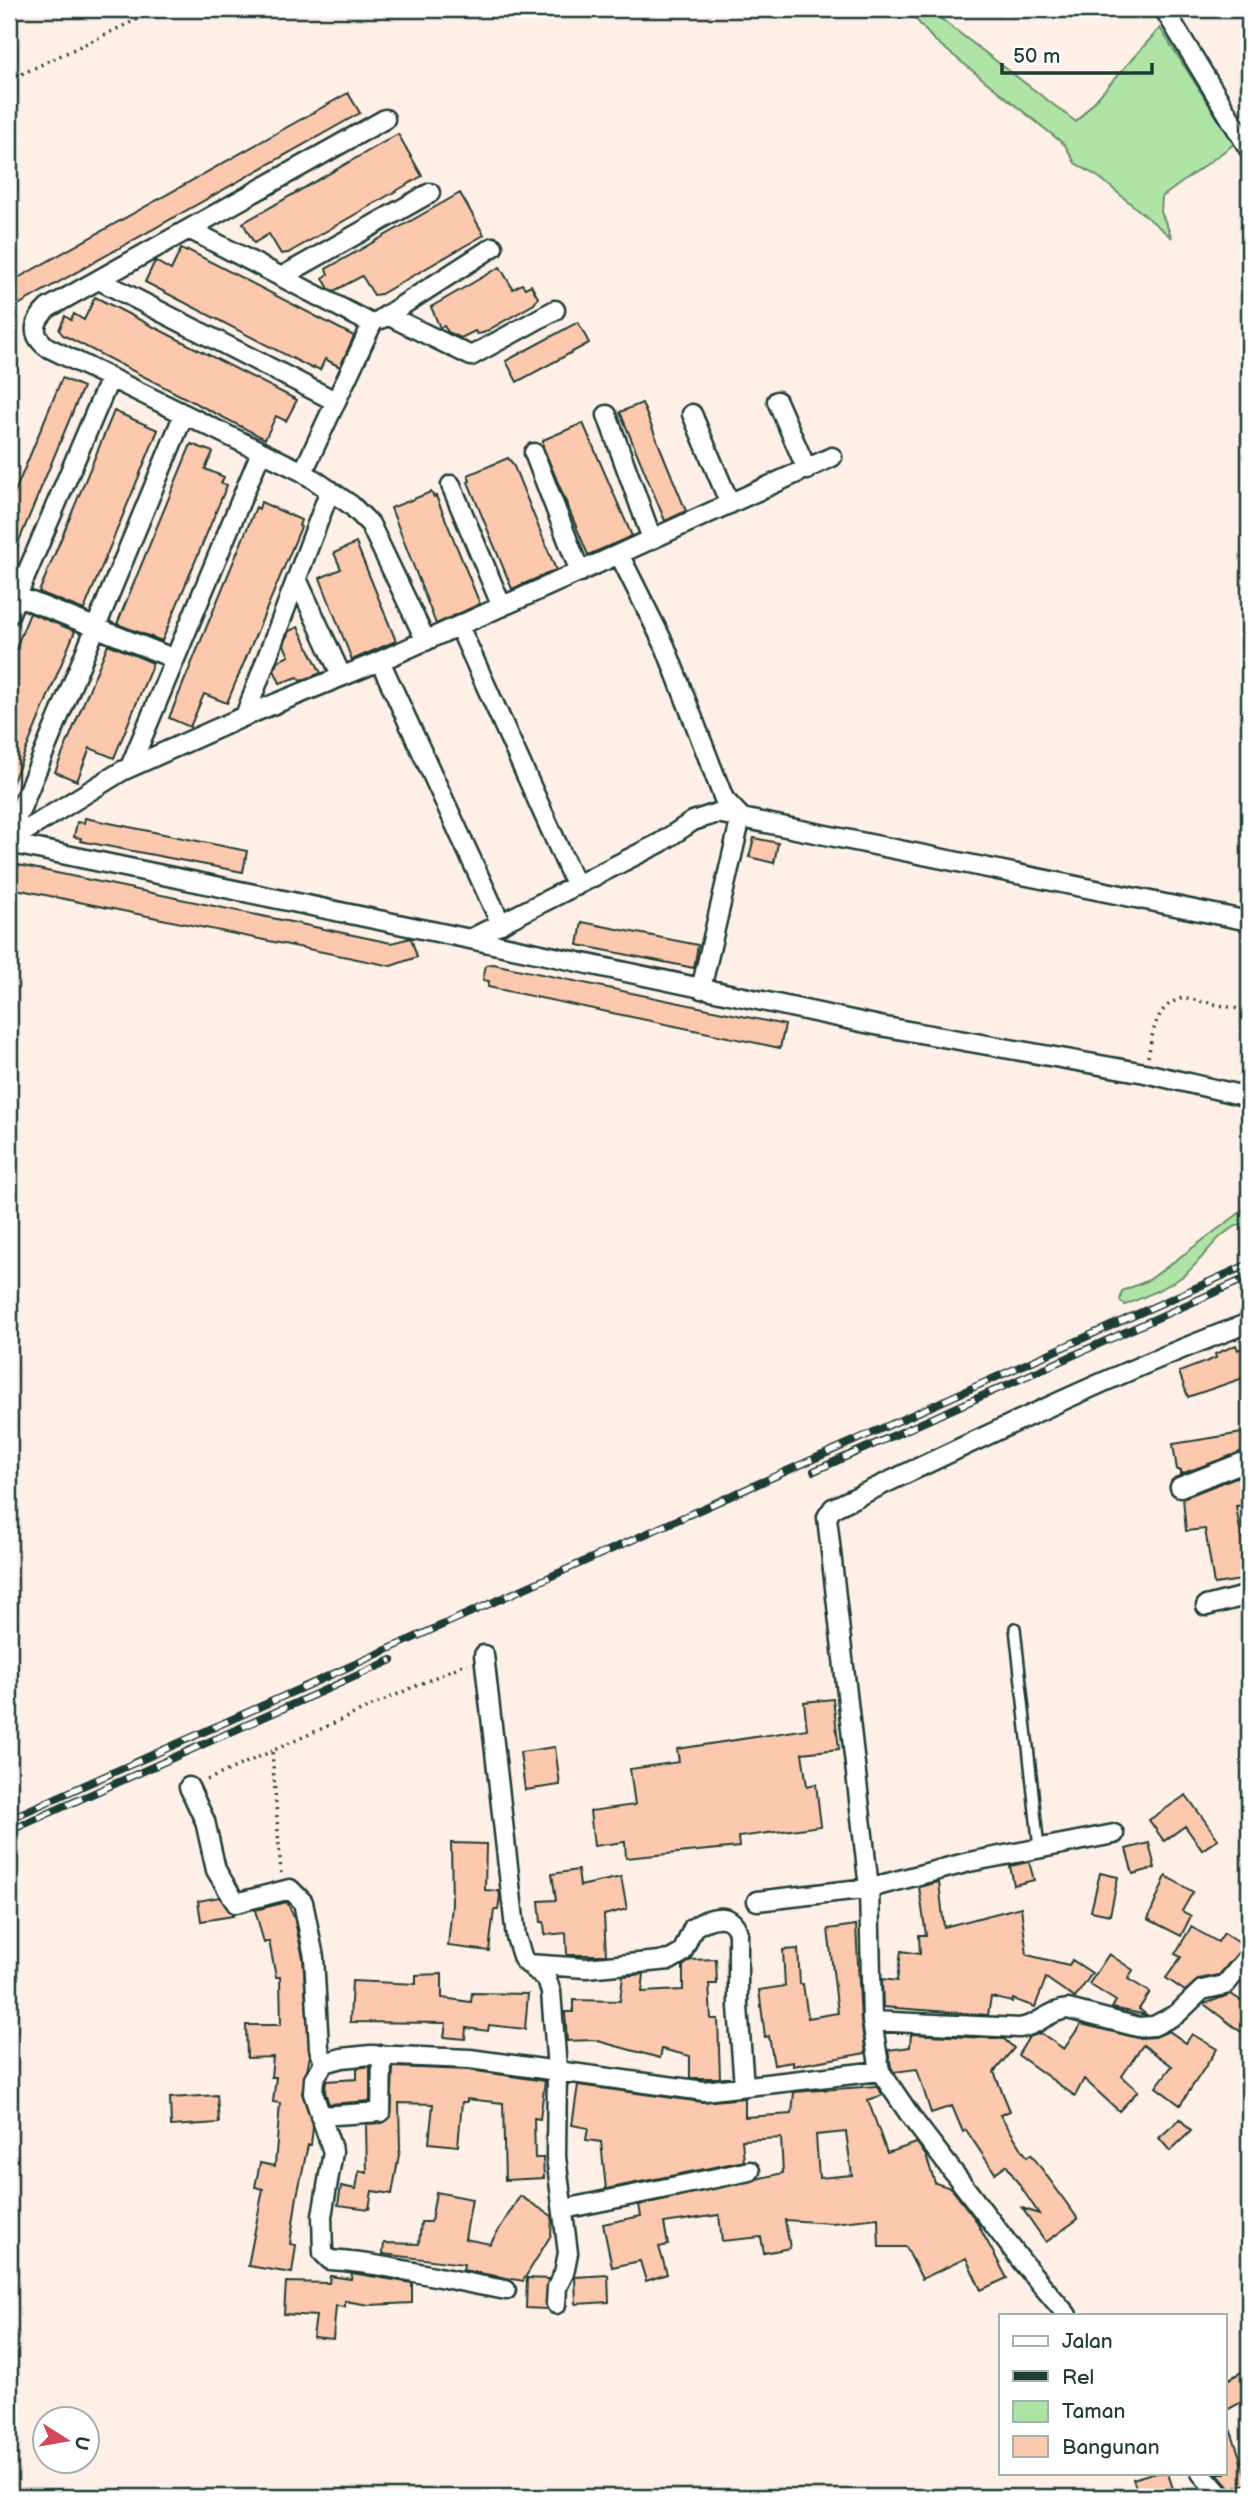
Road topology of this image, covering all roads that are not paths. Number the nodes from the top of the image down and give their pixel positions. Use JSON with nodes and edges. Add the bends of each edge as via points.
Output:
{"nodes":[{"id":1,"x":1164,"y":9,"type":"edge"},
{"id":2,"x":384,"y":119,"type":"dead end"},
{"id":3,"x":1249,"y":149,"type":"edge"},
{"id":4,"x":430,"y":193,"type":"dead end"},
{"id":5,"x":189,"y":229,"type":"junction"},
{"id":6,"x":493,"y":247,"type":"dead end"},
{"id":7,"x":281,"y":277,"type":"junction"},
{"id":8,"x":99,"y":280,"type":"junction"},
{"id":9,"x":555,"y":310,"type":"dead end"},
{"id":10,"x":379,"y":320,"type":"junction"},
{"id":11,"x":110,"y":377,"type":"junction"},
{"id":12,"x":335,"y":401,"type":"junction"},
{"id":13,"x":777,"y":401,"type":"dead end"},
{"id":14,"x":184,"y":414,"type":"junction"},
{"id":15,"x":692,"y":414,"type":"dead end"},
{"id":16,"x":607,"y":415,"type":"dead end"},
{"id":17,"x":261,"y":452,"type":"junction"},
{"id":18,"x":534,"y":453,"type":"dead end"},
{"id":19,"x":832,"y":457,"type":"dead end"},
{"id":20,"x":807,"y":470,"type":"junction"},
{"id":21,"x":303,"y":472,"type":"junction"},
{"id":22,"x":451,"y":485,"type":"dead end"},
{"id":23,"x":330,"y":490,"type":"junction"},
{"id":24,"x":730,"y":504,"type":"junction"},
{"id":25,"x":652,"y":539,"type":"junction"},
{"id":26,"x":619,"y":554,"type":"junction"},
{"id":27,"x":580,"y":572,"type":"junction"},
{"id":28,"x":297,"y":579,"type":"junction"},
{"id":29,"x":17,"y":596,"type":"junction"},
{"id":30,"x":502,"y":607,"type":"junction"},
{"id":31,"x":9,"y":615,"type":"edge"},
{"id":32,"x":459,"y":626,"type":"junction"},
{"id":33,"x":96,"y":628,"type":"junction"},
{"id":34,"x":426,"y":641,"type":"junction"},
{"id":35,"x":175,"y":659,"type":"junction"},
{"id":36,"x":380,"y":661,"type":"junction"},
{"id":37,"x":341,"y":676,"type":"junction"},
{"id":38,"x":245,"y":716,"type":"junction"},
{"id":39,"x":130,"y":767,"type":"junction"},
{"id":40,"x":741,"y":817,"type":"junction"},
{"id":41,"x":9,"y":840,"type":"edge"},
{"id":42,"x":576,"y":886,"type":"junction"},
{"id":43,"x":1249,"y":921,"type":"edge"},
{"id":44,"x":501,"y":924,"type":"junction"},
{"id":45,"x":470,"y":939,"type":"junction"},
{"id":46,"x":701,"y":989,"type":"junction"},
{"id":47,"x":1249,"y":1097,"type":"edge"},
{"id":48,"x":1249,"y":1323,"type":"edge"},
{"id":49,"x":1249,"y":1460,"type":"edge"},
{"id":50,"x":1180,"y":1487,"type":"dead end"},
{"id":51,"x":1249,"y":1595,"type":"edge"},
{"id":52,"x":1206,"y":1605,"type":"dead end"},
{"id":53,"x":1015,"y":1628,"type":"dead end"},
{"id":54,"x":484,"y":1656,"type":"road end"},
{"id":55,"x":189,"y":1787,"type":"road end"},
{"id":56,"x":1114,"y":1834,"type":"dead end"},
{"id":57,"x":1039,"y":1848,"type":"junction"},
{"id":58,"x":869,"y":1888,"type":"junction"},
{"id":59,"x":757,"y":1901,"type":"dead end"},
{"id":60,"x":1249,"y":1956,"type":"edge"},
{"id":61,"x":528,"y":1964,"type":"junction"},
{"id":62,"x":872,"y":2021,"type":"junction"},
{"id":63,"x":382,"y":2055,"type":"junction"},
{"id":64,"x":324,"y":2063,"type":"junction"},
{"id":65,"x":557,"y":2069,"type":"junction"},
{"id":66,"x":880,"y":2071,"type":"junction"},
{"id":67,"x":744,"y":2086,"type":"junction"},
{"id":68,"x":320,"y":2116,"type":"junction"},
{"id":69,"x":750,"y":2171,"type":"dead end"},
{"id":70,"x":564,"y":2209,"type":"junction"},
{"id":71,"x":506,"y":2290,"type":"dead end"},
{"id":72,"x":556,"y":2304,"type":"dead end"},
{"id":73,"x":1066,"y":2314,"type":"edge"},
{"id":74,"x":1202,"y":2474,"type":"edge"},
{"id":75,"x":1222,"y":2497,"type":"edge"}],
"edges":[{"from":1,"to":3,"type":"street"},
{"from":2,"to":5,"type":"street"},
{"from":4,"to":7,"type":"street"},
{"from":5,"to":7,"type":"street"},
{"from":5,"to":8,"type":"street"},
{"from":6,"to":10,"type":"street"},
{"from":7,"to":10,"type":"street"},
{"from":8,"to":11,"type":"street","via":[[48,308],[34,329],[47,347]]},
{"from":8,"to":12,"type":"street"},
{"from":9,"to":10,"type":"street","via":[[471,355]]},
{"from":10,"to":12,"type":"street"},
{"from":11,"to":14,"type":"street"},
{"from":11,"to":29,"type":"street"},
{"from":12,"to":21,"type":"street"},
{"from":13,"to":20,"type":"street"},
{"from":14,"to":17,"type":"street"},
{"from":14,"to":33,"type":"street"},
{"from":15,"to":24,"type":"street"},
{"from":16,"to":25,"type":"street"},
{"from":17,"to":21,"type":"street"},
{"from":17,"to":35,"type":"street"},
{"from":18,"to":27,"type":"street"},
{"from":19,"to":20,"type":"street"},
{"from":20,"to":24,"type":"street"},
{"from":21,"to":23,"type":"street"},
{"from":22,"to":30,"type":"street"},
{"from":23,"to":28,"type":"street"},
{"from":23,"to":34,"type":"street","via":[[370,524]]},
{"from":24,"to":25,"type":"street"},
{"from":25,"to":26,"type":"street"},
{"from":26,"to":27,"type":"street"},
{"from":26,"to":40,"type":"street","via":[[665,646],[724,799]]},
{"from":27,"to":30,"type":"street"},
{"from":28,"to":37,"type":"street"},
{"from":28,"to":38,"type":"street"},
{"from":29,"to":31,"type":"street"},
{"from":29,"to":33,"type":"street"},
{"from":30,"to":32,"type":"street"},
{"from":32,"to":34,"type":"street"},
{"from":32,"to":42,"type":"street"},
{"from":33,"to":35,"type":"street"},
{"from":33,"to":41,"type":"street"},
{"from":34,"to":36,"type":"street"},
{"from":35,"to":39,"type":"street"},
{"from":36,"to":37,"type":"street"},
{"from":36,"to":44,"type":"street"},
{"from":37,"to":38,"type":"street"},
{"from":38,"to":39,"type":"street"},
{"from":39,"to":41,"type":"street"},
{"from":40,"to":42,"type":"street","via":[[705,816]]},
{"from":40,"to":43,"type":"street"},
{"from":40,"to":46,"type":"street"},
{"from":41,"to":45,"type":"street"},
{"from":42,"to":44,"type":"street"},
{"from":44,"to":45,"type":"street"},
{"from":45,"to":46,"type":"street"},
{"from":46,"to":47,"type":"street"},
{"from":48,"to":58,"type":"street","via":[[1088,1390],[829,1511],[828,1536]]},
{"from":49,"to":50,"type":"street"},
{"from":51,"to":52,"type":"street"},
{"from":53,"to":57,"type":"lane"},
{"from":54,"to":61,"type":"street","via":[[516,1937],[520,1955]]},
{"from":55,"to":64,"type":"street","via":[[205,1821],[216,1870],[236,1903],[290,1889],[303,1902],[314,1956],[319,2048]]},
{"from":56,"to":57,"type":"street"},
{"from":57,"to":58,"type":"street"},
{"from":58,"to":59,"type":"street"},
{"from":58,"to":62,"type":"street"},
{"from":60,"to":62,"type":"street","via":[[1225,1985],[1202,1990],[1177,2014],[1149,2028],[1068,2008],[1019,2028]]},
{"from":61,"to":65,"type":"street","via":[[550,1986]]},
{"from":61,"to":67,"type":"street","via":[[586,1968],[670,1959],[682,1953],[693,1928],[713,1919],[731,1919],[738,1933]]},
{"from":62,"to":66,"type":"street"},
{"from":63,"to":64,"type":"street"},
{"from":63,"to":65,"type":"street"},
{"from":63,"to":68,"type":"street","via":[[381,2112]]},
{"from":64,"to":68,"type":"street","via":[[313,2086]]},
{"from":65,"to":67,"type":"street","via":[[682,2091]]},
{"from":65,"to":70,"type":"street","via":[[556,2157]]},
{"from":66,"to":67,"type":"street"},
{"from":66,"to":73,"type":"street"},
{"from":68,"to":71,"type":"street","via":[[333,2152],[322,2216],[326,2257]]},
{"from":69,"to":70,"type":"street"},
{"from":70,"to":72,"type":"street","via":[[568,2253]]},
{"from":74,"to":75,"type":"street"}]}
